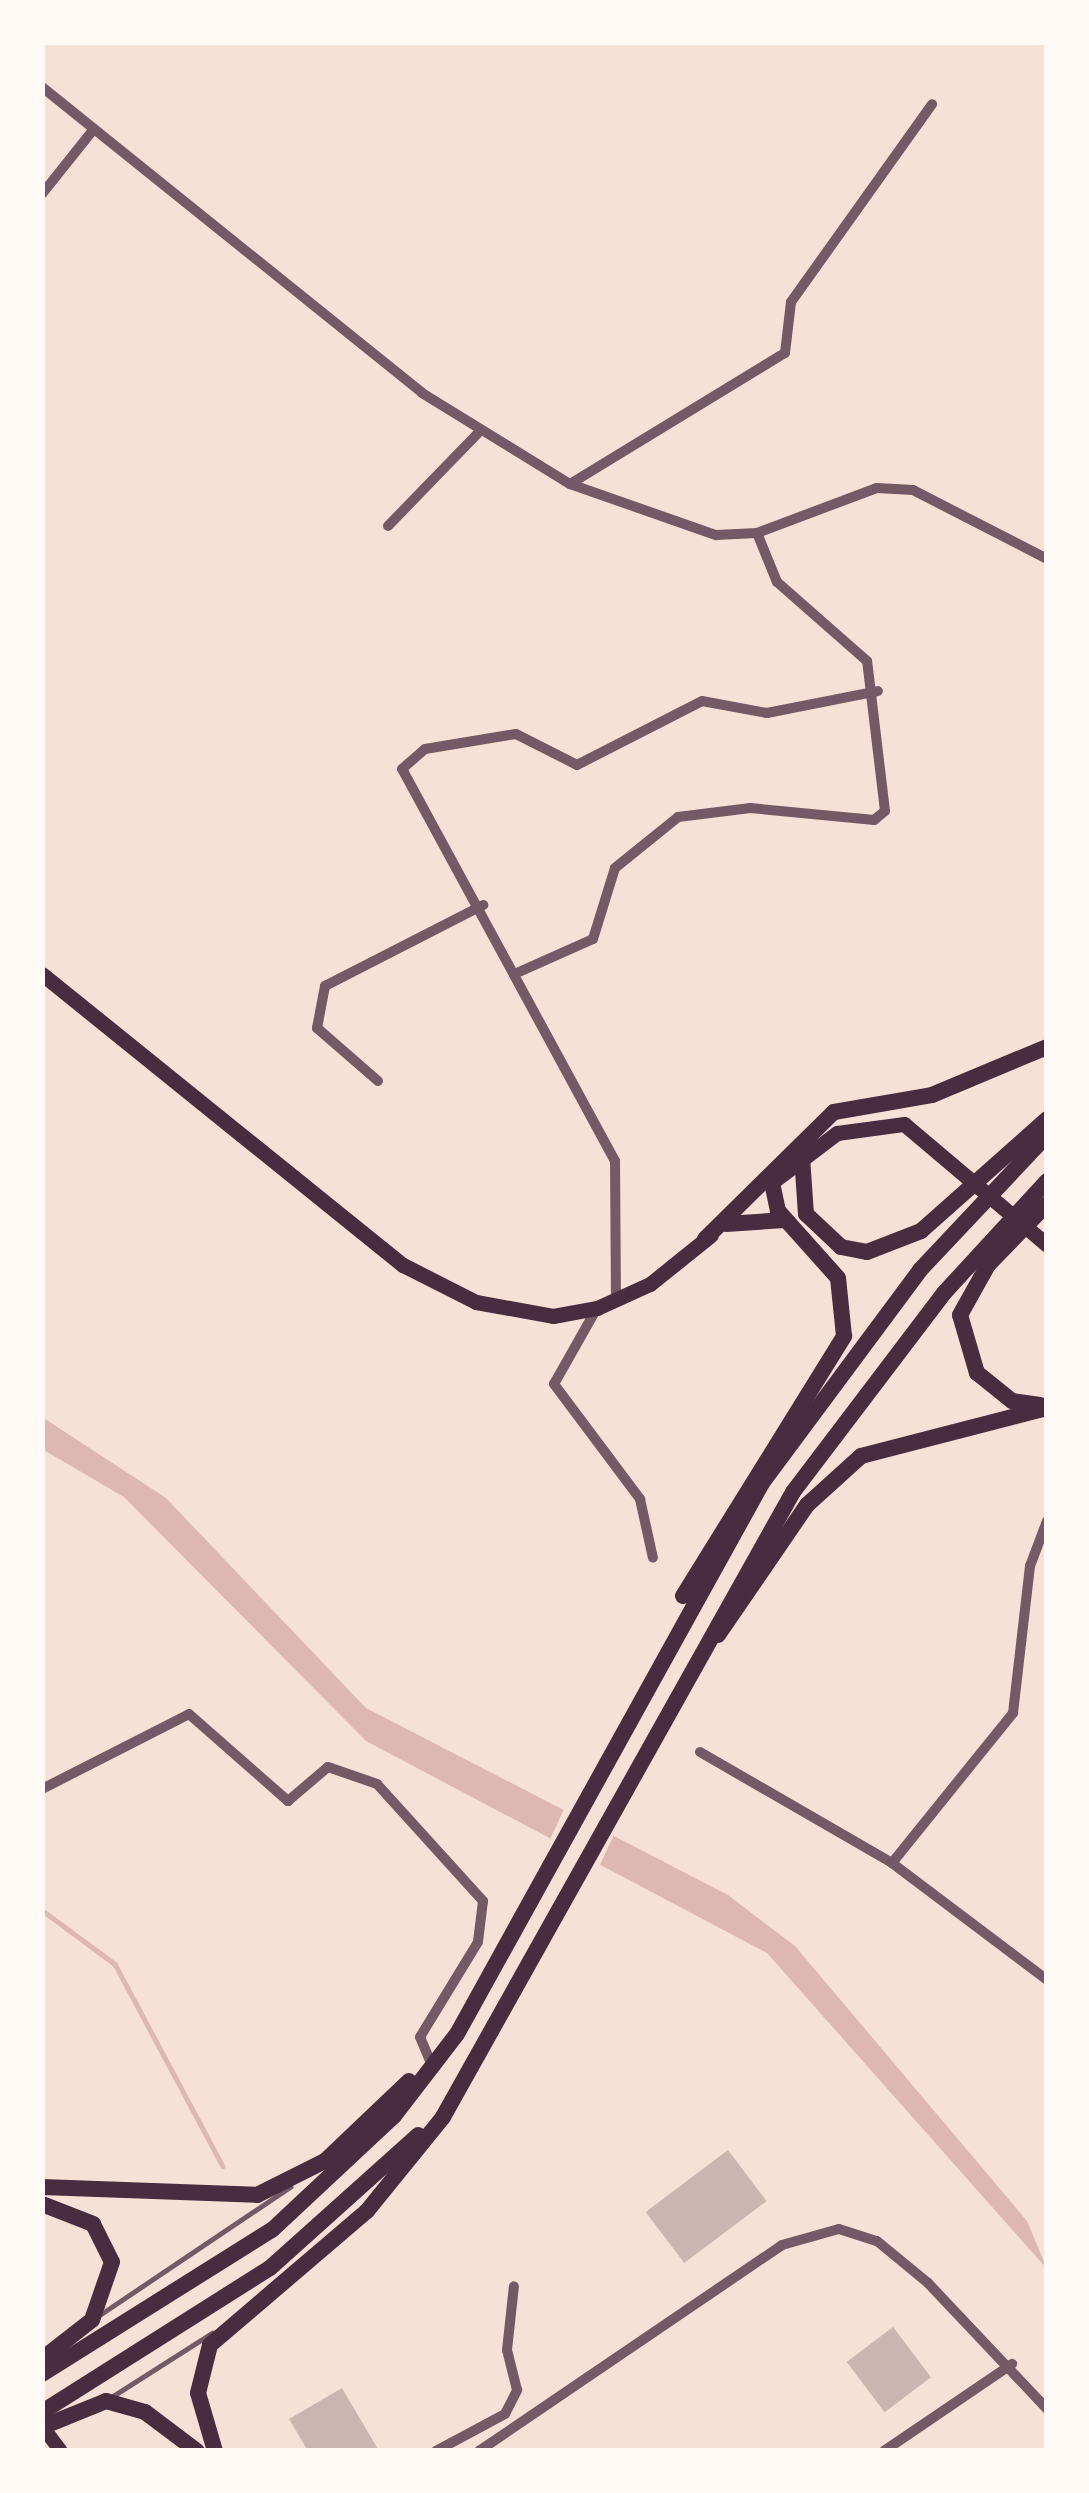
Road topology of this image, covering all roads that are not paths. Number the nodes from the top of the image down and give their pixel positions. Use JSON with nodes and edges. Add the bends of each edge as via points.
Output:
{"nodes":[{"id":1,"x":42,"y":87,"type":"edge"},
{"id":2,"x":932,"y":104,"type":"dead end"},
{"id":3,"x":92,"y":130,"type":"junction"},
{"id":4,"x":42,"y":194,"type":"edge"},
{"id":5,"x":478,"y":433,"type":"junction"},
{"id":6,"x":570,"y":484,"type":"junction"},
{"id":7,"x":388,"y":526,"type":"dead end"},
{"id":8,"x":757,"y":533,"type":"junction"},
{"id":9,"x":1047,"y":560,"type":"edge"},
{"id":10,"x":878,"y":691,"type":"junction"},
{"id":11,"x":483,"y":905,"type":"junction"},
{"id":12,"x":519,"y":972,"type":"junction"},
{"id":13,"x":42,"y":974,"type":"edge"},
{"id":14,"x":1047,"y":1047,"type":"edge"},
{"id":15,"x":378,"y":1081,"type":"dead end"},
{"id":16,"x":1047,"y":1119,"type":"edge"},
{"id":17,"x":1047,"y":1135,"type":"edge"},
{"id":18,"x":802,"y":1157,"type":"junction"},
{"id":19,"x":1047,"y":1181,"type":"edge"},
{"id":20,"x":772,"y":1183,"type":"junction"},
{"id":21,"x":1047,"y":1204,"type":"edge"},
{"id":22,"x":785,"y":1220,"type":"junction"},
{"id":23,"x":726,"y":1224,"type":"junction"},
{"id":24,"x":705,"y":1239,"type":"junction"},
{"id":25,"x":1047,"y":1245,"type":"edge"},
{"id":26,"x":616,"y":1302,"type":"junction"},
{"id":27,"x":597,"y":1308,"type":"junction"},
{"id":28,"x":1047,"y":1407,"type":"edge"},
{"id":29,"x":1047,"y":1521,"type":"edge"},
{"id":30,"x":653,"y":1558,"type":"dead end"},
{"id":31,"x":669,"y":1635,"type":"junction"},
{"id":32,"x":662,"y":1714,"type":"junction"},
{"id":33,"x":700,"y":1752,"type":"dead end"},
{"id":34,"x":42,"y":1789,"type":"edge"},
{"id":35,"x":892,"y":1863,"type":"junction"},
{"id":36,"x":1047,"y":1980,"type":"edge"},
{"id":37,"x":457,"y":2034,"type":"junction"},
{"id":38,"x":478,"y":2059,"type":"junction"},
{"id":39,"x":430,"y":2061,"type":"junction"},
{"id":40,"x":299,"y":2179,"type":"junction"},
{"id":41,"x":42,"y":2187,"type":"edge"},
{"id":42,"x":42,"y":2204,"type":"edge"},
{"id":43,"x":514,"y":2286,"type":"dead end"},
{"id":44,"x":234,"y":2319,"type":"junction"},
{"id":45,"x":92,"y":2320,"type":"junction"},
{"id":46,"x":42,"y":2360,"type":"edge"},
{"id":47,"x":1012,"y":2364,"type":"junction"},
{"id":48,"x":42,"y":2374,"type":"edge"},
{"id":49,"x":106,"y":2402,"type":"junction"},
{"id":50,"x":1047,"y":2409,"type":"edge"},
{"id":51,"x":42,"y":2412,"type":"edge"},
{"id":52,"x":42,"y":2426,"type":"edge"},
{"id":53,"x":61,"y":2451,"type":"edge"},
{"id":54,"x":197,"y":2451,"type":"edge"},
{"id":55,"x":214,"y":2451,"type":"edge"},
{"id":56,"x":436,"y":2451,"type":"edge"},
{"id":57,"x":479,"y":2451,"type":"edge"},
{"id":58,"x":884,"y":2451,"type":"edge"}],
"edges":[{"from":1,"to":3,"type":"street"},
{"from":2,"to":6,"type":"street","via":[[791,302],[787,350]]},
{"from":3,"to":4,"type":"street"},
{"from":3,"to":5,"type":"street"},
{"from":5,"to":6,"type":"street"},
{"from":5,"to":7,"type":"street"},
{"from":6,"to":8,"type":"street","via":[[668,526]]},
{"from":8,"to":9,"type":"street","via":[[877,488],[913,490]]},
{"from":8,"to":10,"type":"street","via":[[777,582],[860,652]]},
{"from":10,"to":11,"type":"street","via":[[767,713],[702,701],[577,765],[516,734],[416,752],[404,788]]},
{"from":10,"to":12,"type":"street","via":[[881,817],[750,808],[678,818],[615,868],[593,939]]},
{"from":11,"to":12,"type":"street"},
{"from":11,"to":15,"type":"street","via":[[325,986],[317,1028]]},
{"from":12,"to":26,"type":"street","via":[[619,1172]]},
{"from":13,"to":27,"type":"main road","via":[[403,1265],[513,1313]]},
{"from":14,"to":24,"type":"highway","via":[[932,1095],[834,1112]]},
{"from":16,"to":18,"type":"highway","via":[[920,1231],[867,1252],[841,1247],[806,1214]]},
{"from":17,"to":31,"type":"highway","via":[[844,1367]]},
{"from":18,"to":20,"type":"main road"},
{"from":18,"to":25,"type":"main road","via":[[870,1122],[904,1124]]},
{"from":19,"to":32,"type":"highway","via":[[866,1390]]},
{"from":20,"to":22,"type":"highway"},
{"from":20,"to":23,"type":"main road"},
{"from":21,"to":28,"type":"highway","via":[[960,1315],[964,1348],[994,1390]]},
{"from":22,"to":23,"type":"highway"},
{"from":22,"to":31,"type":"highway","via":[[838,1278],[844,1336],[692,1573]]},
{"from":23,"to":24,"type":"main road"},
{"from":24,"to":26,"type":"main road"},
{"from":26,"to":27,"type":"main road"},
{"from":27,"to":30,"type":"street","via":[[554,1384],[627,1476]]},
{"from":28,"to":32,"type":"highway","via":[[883,1446],[832,1478]]},
{"from":29,"to":35,"type":"street","via":[[1030,1566],[1013,1714]]},
{"from":31,"to":37,"type":"highway"},
{"from":32,"to":38,"type":"highway"},
{"from":33,"to":35,"type":"street"},
{"from":34,"to":39,"type":"street","via":[[186,1714],[288,1801],[328,1767],[377,1784],[483,1901],[478,1942],[420,2037]]},
{"from":35,"to":36,"type":"street"},
{"from":37,"to":39,"type":"highway"},
{"from":37,"to":48,"type":"highway","via":[[339,2175],[272,2230]]},
{"from":38,"to":44,"type":"highway","via":[[367,2211]]},
{"from":38,"to":51,"type":"highway","via":[[405,2150],[271,2268]]},
{"from":39,"to":40,"type":"highway"},
{"from":40,"to":41,"type":"highway","via":[[231,2198]]},
{"from":40,"to":45,"type":"lane"},
{"from":42,"to":45,"type":"highway","via":[[71,2207],[107,2245],[110,2283]]},
{"from":43,"to":56,"type":"street","via":[[507,2350],[517,2390],[505,2414]]},
{"from":44,"to":49,"type":"lane"},
{"from":44,"to":55,"type":"highway","via":[[199,2379]]},
{"from":45,"to":46,"type":"highway"},
{"from":47,"to":50,"type":"street"},
{"from":47,"to":57,"type":"street","via":[[877,2241],[825,2231],[782,2245]]},
{"from":47,"to":58,"type":"street"},
{"from":49,"to":52,"type":"highway"},
{"from":49,"to":54,"type":"highway","via":[[145,2412]]},
{"from":52,"to":53,"type":"main road"}]}
